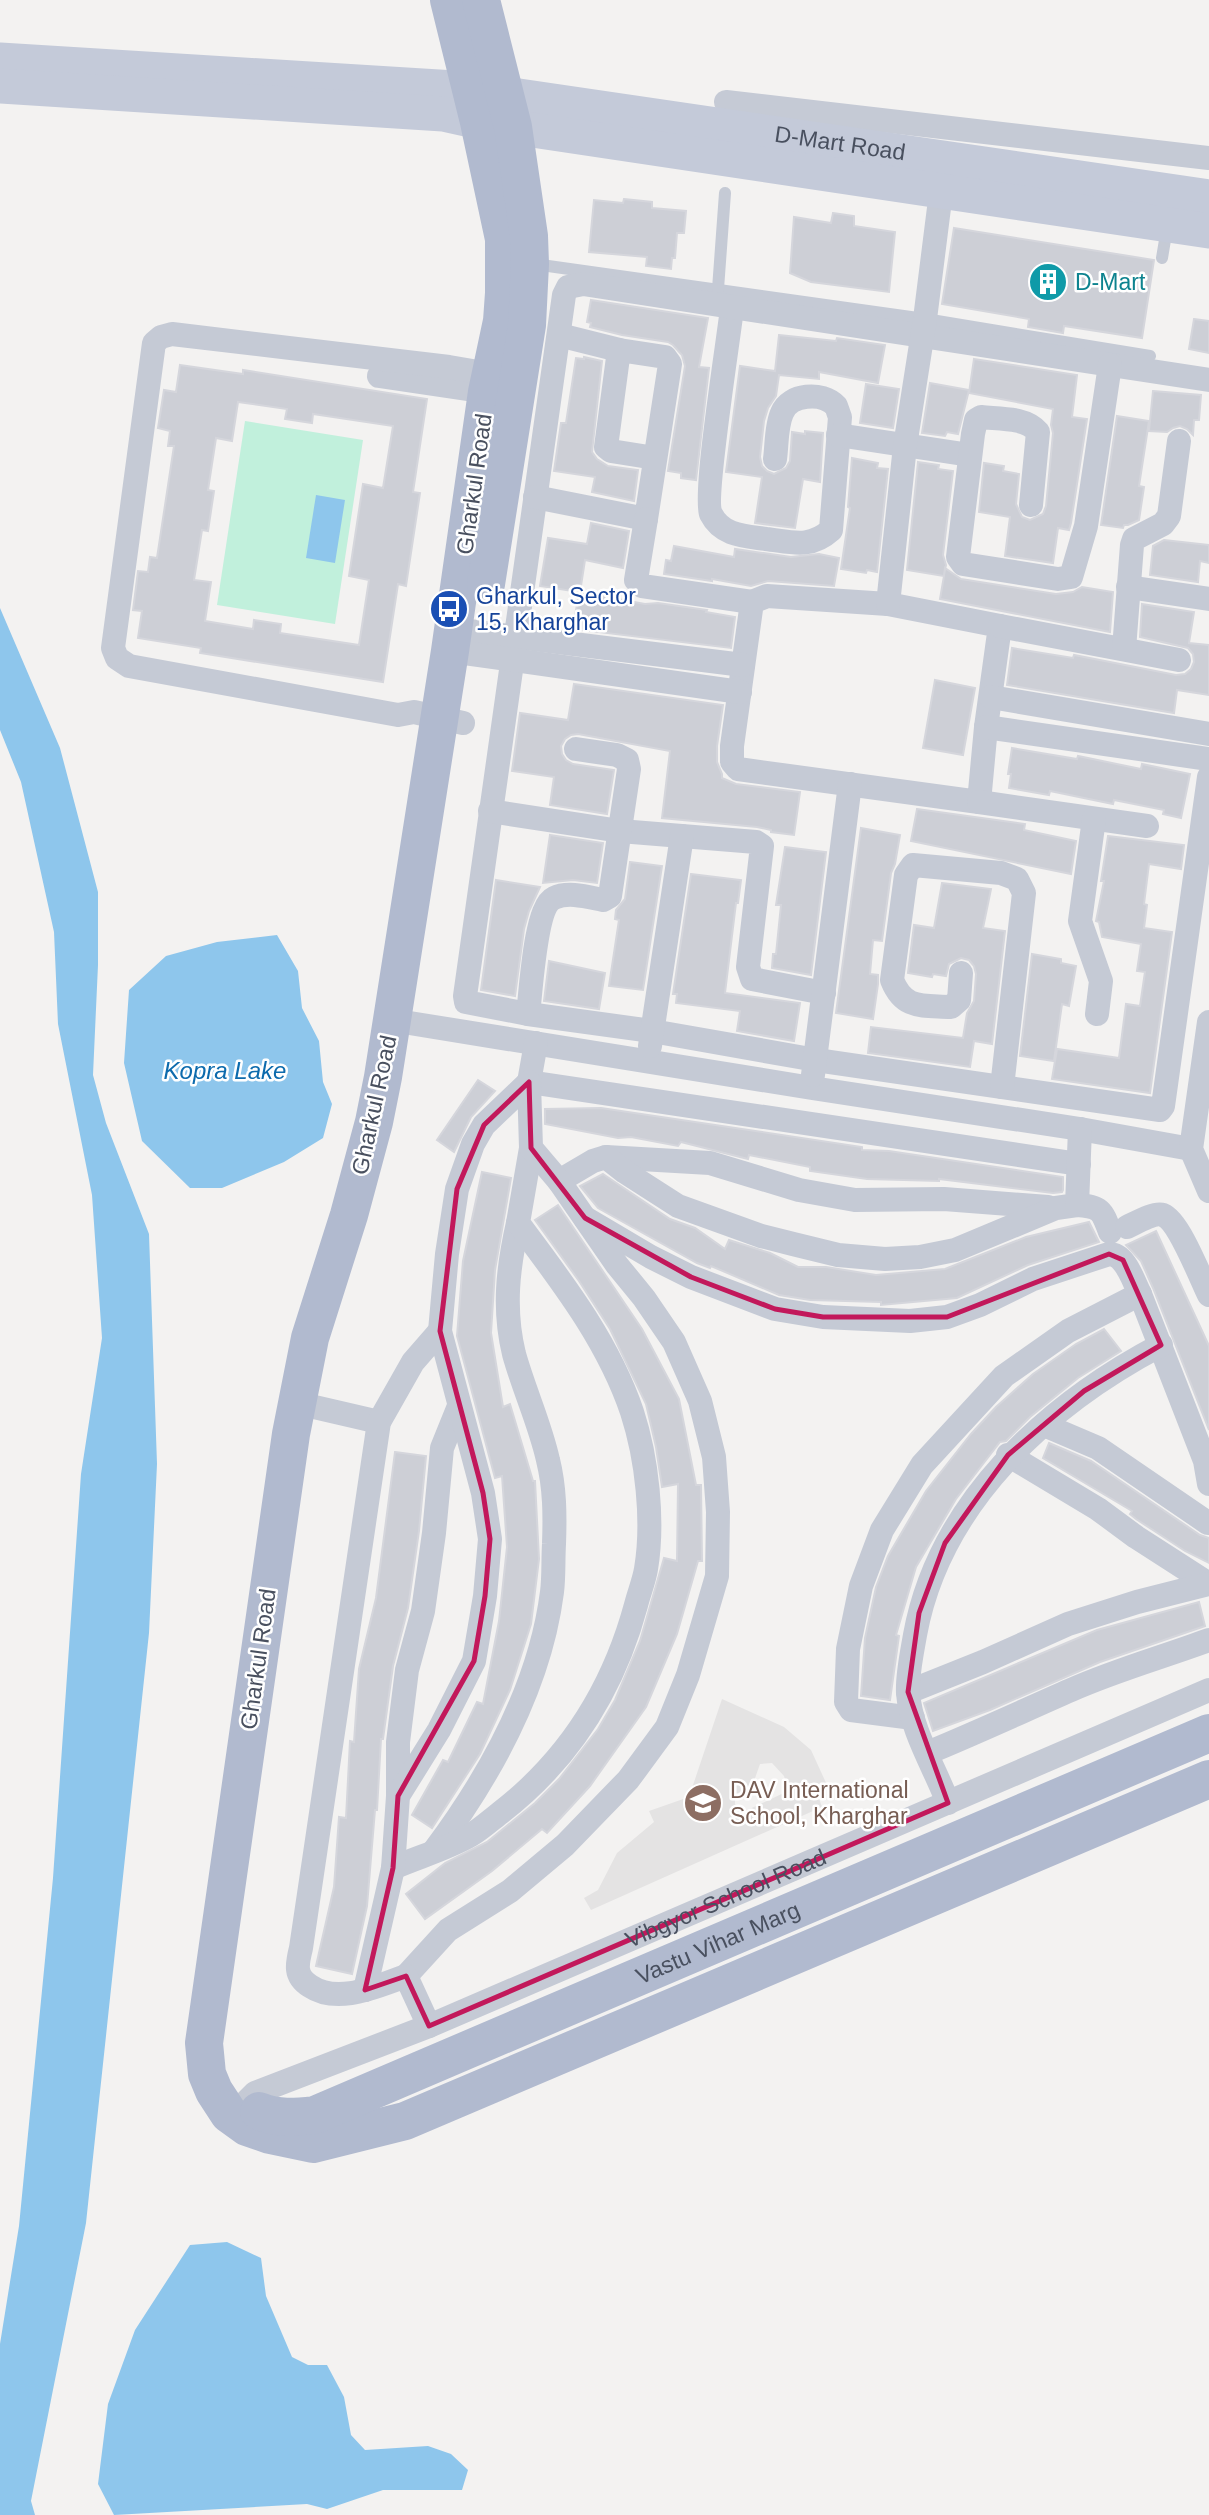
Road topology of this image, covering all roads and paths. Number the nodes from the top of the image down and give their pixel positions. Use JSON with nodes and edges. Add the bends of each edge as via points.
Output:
{"nodes":[{"id":1,"x":449,"y":0,"type":"edge"},
{"id":2,"x":481,"y":0,"type":"edge"},
{"id":3,"x":0,"y":60,"type":"edge"},
{"id":4,"x":0,"y":86,"type":"edge"},
{"id":5,"x":726,"y":102,"type":"dead end"},
{"id":6,"x":492,"y":108,"type":"junction"},
{"id":7,"x":1209,"y":158,"type":"edge"},
{"id":8,"x":941,"y":192,"type":"junction"},
{"id":9,"x":725,"y":193,"type":"dead end"},
{"id":10,"x":1209,"y":197,"type":"edge"},
{"id":11,"x":1209,"y":231,"type":"edge"},
{"id":12,"x":530,"y":264,"type":"junction"},
{"id":13,"x":725,"y":299,"type":"junction"},
{"id":14,"x":924,"y":328,"type":"junction"},
{"id":15,"x":559,"y":335,"type":"junction"},
{"id":16,"x":620,"y":350,"type":"junction"},
{"id":17,"x":1150,"y":356,"type":"dead end"},
{"id":18,"x":1110,"y":365,"type":"junction"},
{"id":19,"x":379,"y":376,"type":"dead end"},
{"id":20,"x":447,"y":376,"type":"junction"},
{"id":21,"x":1209,"y":380,"type":"edge"},
{"id":22,"x":489,"y":383,"type":"junction"},
{"id":23,"x":838,"y":435,"type":"junction"},
{"id":24,"x":1179,"y":441,"type":"dead end"},
{"id":25,"x":905,"y":446,"type":"junction"},
{"id":26,"x":970,"y":455,"type":"junction"},
{"id":27,"x":655,"y":458,"type":"junction"},
{"id":28,"x":775,"y":459,"type":"dead end"},
{"id":29,"x":535,"y":497,"type":"junction"},
{"id":30,"x":1031,"y":505,"type":"dead end"},
{"id":31,"x":646,"y":519,"type":"junction"},
{"id":32,"x":1128,"y":587,"type":"junction"},
{"id":33,"x":1209,"y":599,"type":"edge"},
{"id":34,"x":752,"y":602,"type":"junction"},
{"id":35,"x":888,"y":604,"type":"junction"},
{"id":36,"x":1000,"y":626,"type":"junction"},
{"id":37,"x":481,"y":644,"type":"junction"},
{"id":38,"x":1124,"y":649,"type":"junction"},
{"id":39,"x":1179,"y":660,"type":"dead end"},
{"id":40,"x":743,"y":666,"type":"junction"},
{"id":41,"x":325,"y":691,"type":"dead end"},
{"id":42,"x":740,"y":692,"type":"junction"},
{"id":43,"x":990,"y":696,"type":"junction"},
{"id":44,"x":387,"y":706,"type":"junction"},
{"id":45,"x":439,"y":717,"type":"junction"},
{"id":46,"x":986,"y":727,"type":"junction"},
{"id":47,"x":1209,"y":734,"type":"edge"},
{"id":48,"x":576,"y":749,"type":"dead end"},
{"id":49,"x":1209,"y":759,"type":"edge"},
{"id":50,"x":1209,"y":777,"type":"edge"},
{"id":51,"x":850,"y":785,"type":"junction"},
{"id":52,"x":979,"y":802,"type":"junction"},
{"id":53,"x":491,"y":811,"type":"junction"},
{"id":54,"x":1094,"y":819,"type":"junction"},
{"id":55,"x":1147,"y":826,"type":"dead end"},
{"id":56,"x":620,"y":831,"type":"junction"},
{"id":57,"x":682,"y":836,"type":"junction"},
{"id":58,"x":961,"y":973,"type":"dead end"},
{"id":59,"x":824,"y":993,"type":"junction"},
{"id":60,"x":528,"y":1014,"type":"junction"},
{"id":61,"x":1097,"y":1014,"type":"dead end"},
{"id":62,"x":404,"y":1022,"type":"junction"},
{"id":63,"x":1209,"y":1022,"type":"edge"},
{"id":64,"x":652,"y":1031,"type":"junction"},
{"id":65,"x":536,"y":1043,"type":"junction"},
{"id":66,"x":816,"y":1060,"type":"junction"},
{"id":67,"x":648,"y":1062,"type":"junction"},
{"id":68,"x":529,"y":1082,"type":"junction"},
{"id":69,"x":1002,"y":1087,"type":"junction"},
{"id":70,"x":812,"y":1088,"type":"junction"},
{"id":71,"x":1080,"y":1129,"type":"junction"},
{"id":72,"x":531,"y":1148,"type":"junction"},
{"id":73,"x":1191,"y":1149,"type":"junction"},
{"id":74,"x":606,"y":1157,"type":"junction"},
{"id":75,"x":1079,"y":1164,"type":"junction"},
{"id":76,"x":559,"y":1181,"type":"junction"},
{"id":77,"x":1209,"y":1191,"type":"edge"},
{"id":78,"x":1067,"y":1206,"type":"junction"},
{"id":79,"x":585,"y":1218,"type":"junction"},
{"id":80,"x":518,"y":1223,"type":"junction"},
{"id":81,"x":1140,"y":1294,"type":"junction"},
{"id":82,"x":1209,"y":1295,"type":"edge"},
{"id":83,"x":440,"y":1331,"type":"junction"},
{"id":84,"x":1161,"y":1345,"type":"junction"},
{"id":85,"x":308,"y":1405,"type":"junction"},
{"id":86,"x":459,"y":1406,"type":"junction"},
{"id":87,"x":379,"y":1422,"type":"junction"},
{"id":88,"x":1044,"y":1425,"type":"junction"},
{"id":89,"x":1008,"y":1455,"type":"junction"},
{"id":90,"x":1209,"y":1484,"type":"edge"},
{"id":91,"x":1209,"y":1521,"type":"edge"},
{"id":92,"x":1209,"y":1584,"type":"edge"},
{"id":93,"x":1209,"y":1640,"type":"edge"},
{"id":94,"x":1209,"y":1690,"type":"edge"},
{"id":95,"x":908,"y":1692,"type":"junction"},
{"id":96,"x":913,"y":1718,"type":"junction"},
{"id":97,"x":1209,"y":1733,"type":"edge"},
{"id":98,"x":927,"y":1753,"type":"junction"},
{"id":99,"x":1209,"y":1779,"type":"edge"},
{"id":100,"x":398,"y":1796,"type":"junction"},
{"id":101,"x":947,"y":1803,"type":"junction"},
{"id":102,"x":435,"y":1850,"type":"junction"},
{"id":103,"x":393,"y":1868,"type":"junction"},
{"id":104,"x":406,"y":1976,"type":"junction"},
{"id":105,"x":622,"y":1983,"type":"junction"},
{"id":106,"x":365,"y":1990,"type":"junction"},
{"id":107,"x":639,"y":2022,"type":"junction"},
{"id":108,"x":429,"y":2026,"type":"junction"},
{"id":109,"x":238,"y":2095,"type":"junction"}],
"edges":[{"from":1,"to":6,"type":"main road","name":"Gharkul Road"},
{"from":2,"to":6,"type":"main road","name":"Gharkul Road"},
{"from":3,"to":6,"type":"main road"},
{"from":4,"to":6,"type":"main road","via":[[443,114]]},
{"from":5,"to":7,"type":"street"},
{"from":6,"to":8,"type":"main road","name":"D-Mart Road"},
{"from":6,"to":10,"type":"main road","name":"D-Mart Road"},
{"from":6,"to":12,"type":"main road","name":"Gharkul Road","via":[[529,236]]},
{"from":6,"to":22,"type":"main road","name":"Gharkul Road","via":[[505,264],[502,321]]},
{"from":8,"to":11,"type":"main road","name":"D-Mart Road","via":[[1165,242]]},
{"from":8,"to":14,"type":"street"},
{"from":9,"to":13,"type":"lane"},
{"from":12,"to":13,"type":"lane"},
{"from":12,"to":37,"type":"main road","name":"Gharkul Road","via":[[527,325]]},
{"from":13,"to":14,"type":"street"},
{"from":13,"to":15,"type":"street","via":[[573,284],[565,290]]},
{"from":13,"to":23,"type":"street","via":[[709,511],[717,523],[733,534],[809,544],[822,538],[831,530]]},
{"from":14,"to":17,"type":"lane"},
{"from":14,"to":18,"type":"street"},
{"from":14,"to":25,"type":"street"},
{"from":15,"to":16,"type":"street"},
{"from":15,"to":29,"type":"street"},
{"from":16,"to":27,"type":"street","via":[[606,447]]},
{"from":16,"to":27,"type":"street","via":[[665,357],[670,364]]},
{"from":18,"to":21,"type":"street"},
{"from":18,"to":26,"type":"street","via":[[1086,526],[1070,577],[963,564],[958,557]]},
{"from":19,"to":20,"type":"street"},
{"from":20,"to":22,"type":"street"},
{"from":20,"to":44,"type":"street","via":[[172,334],[154,343],[113,648],[117,658],[129,666]]},
{"from":22,"to":37,"type":"main road","name":"Gharkul Road"},
{"from":23,"to":25,"type":"street"},
{"from":23,"to":28,"type":"street","via":[[836,407],[825,399],[800,397],[782,413]]},
{"from":24,"to":32,"type":"street","via":[[1169,516],[1134,539]]},
{"from":25,"to":26,"type":"street"},
{"from":25,"to":35,"type":"street"},
{"from":26,"to":30,"type":"street","via":[[976,420],[981,417],[1032,425],[1038,441]]},
{"from":27,"to":31,"type":"street"},
{"from":29,"to":31,"type":"street"},
{"from":29,"to":37,"type":"street"},
{"from":31,"to":34,"type":"street","via":[[636,580],[642,586]]},
{"from":32,"to":33,"type":"street"},
{"from":32,"to":38,"type":"street"},
{"from":34,"to":35,"type":"street","via":[[767,596]]},
{"from":34,"to":40,"type":"street"},
{"from":35,"to":36,"type":"street"},
{"from":36,"to":38,"type":"street"},
{"from":36,"to":43,"type":"street"},
{"from":37,"to":40,"type":"street"},
{"from":37,"to":42,"type":"street"},
{"from":37,"to":45,"type":"main road","name":"Gharkul Road"},
{"from":37,"to":53,"type":"street"},
{"from":38,"to":39,"type":"street"},
{"from":40,"to":42,"type":"street"},
{"from":41,"to":44,"type":"street"},
{"from":42,"to":51,"type":"street","via":[[732,754],[738,769]]},
{"from":43,"to":46,"type":"street"},
{"from":43,"to":47,"type":"street"},
{"from":44,"to":45,"type":"street","via":[[398,715]]},
{"from":45,"to":62,"type":"main road","name":"Gharkul Road"},
{"from":46,"to":49,"type":"street"},
{"from":46,"to":52,"type":"street"},
{"from":48,"to":56,"type":"street","via":[[627,760]]},
{"from":50,"to":69,"type":"street","via":[[1163,1106],[1154,1111]]},
{"from":51,"to":52,"type":"street"},
{"from":51,"to":59,"type":"street"},
{"from":52,"to":54,"type":"street"},
{"from":53,"to":56,"type":"street"},
{"from":53,"to":60,"type":"street","via":[[466,1002]]},
{"from":54,"to":55,"type":"street"},
{"from":54,"to":61,"type":"street","via":[[1080,921],[1101,981]]},
{"from":56,"to":57,"type":"street"},
{"from":56,"to":60,"type":"street","via":[[610,896],[603,900],[573,895],[552,898],[544,908]]},
{"from":57,"to":59,"type":"street","via":[[762,846],[748,967],[752,979]]},
{"from":57,"to":64,"type":"street"},
{"from":58,"to":69,"type":"street","via":[[959,1000],[951,1007],[910,1004],[898,994],[892,980],[906,875],[913,865],[1001,873],[1017,879],[1024,893]]},
{"from":59,"to":66,"type":"street"},
{"from":60,"to":64,"type":"street"},
{"from":62,"to":65,"type":"street"},
{"from":62,"to":85,"type":"main road","name":"Gharkul Road","via":[[398,1128],[334,1344]]},
{"from":63,"to":73,"type":"street"},
{"from":64,"to":66,"type":"street"},
{"from":64,"to":67,"type":"street"},
{"from":65,"to":67,"type":"street"},
{"from":65,"to":68,"type":"street"},
{"from":66,"to":69,"type":"street"},
{"from":66,"to":70,"type":"street"},
{"from":67,"to":70,"type":"street"},
{"from":68,"to":72,"type":"street"},
{"from":68,"to":75,"type":"street"},
{"from":68,"to":83,"type":"street","via":[[484,1125],[473,1144],[457,1189]]},
{"from":70,"to":71,"type":"street"},
{"from":71,"to":73,"type":"street"},
{"from":71,"to":75,"type":"street"},
{"from":72,"to":76,"type":"street"},
{"from":72,"to":80,"type":"street"},
{"from":73,"to":77,"type":"street"},
{"from":74,"to":76,"type":"street"},
{"from":74,"to":78,"type":"street","via":[[710,1163],[799,1190],[855,1200],[944,1199]]},
{"from":74,"to":78,"type":"street","via":[[678,1206],[761,1236],[838,1255],[885,1259],[956,1250]]},
{"from":75,"to":78,"type":"street"},
{"from":76,"to":79,"type":"street"},
{"from":78,"to":82,"type":"street","via":[[1093,1206],[1119,1229],[1165,1215]]},
{"from":79,"to":81,"type":"street","via":[[691,1277],[775,1309],[823,1317],[910,1321],[947,1317],[1033,1279],[1109,1254],[1123,1260]]},
{"from":79,"to":104,"type":"street","via":[[674,1342],[700,1401],[714,1457],[717,1576],[688,1675],[667,1727],[628,1780],[565,1845],[510,1891],[448,1930]]},
{"from":80,"to":102,"type":"street","via":[[507,1281],[507,1312],[514,1353],[548,1460],[555,1510],[552,1592],[540,1647],[519,1708],[465,1810]]},
{"from":80,"to":102,"type":"street","via":[[594,1330],[632,1413],[644,1459],[646,1569],[611,1676],[571,1744],[524,1794],[471,1835]]},
{"from":81,"to":84,"type":"street"},
{"from":81,"to":96,"type":"street","via":[[1068,1331],[1004,1376],[922,1465],[882,1530],[848,1649],[846,1702],[851,1710]]},
{"from":83,"to":86,"type":"street"},
{"from":83,"to":87,"type":"street","via":[[413,1362]]},
{"from":84,"to":88,"type":"street","via":[[1084,1391]]},
{"from":84,"to":90,"type":"street","via":[[1205,1461]]},
{"from":85,"to":87,"type":"street"},
{"from":85,"to":107,"type":"main road","name":"Gharkul Road","via":[[204,2043],[207,2074],[229,2114],[247,2127],[313,2144],[405,2121]]},
{"from":85,"to":109,"type":"main road","name":"Gharkul Road","via":[[229,2046],[228,2070]]},
{"from":86,"to":100,"type":"street","via":[[442,1448],[424,1611],[407,1670],[398,1742]]},
{"from":86,"to":100,"type":"street","via":[[483,1493],[490,1539],[485,1596],[474,1661]]},
{"from":87,"to":106,"type":"street","via":[[296,1966],[301,1981],[318,1992],[334,1995]]},
{"from":88,"to":89,"type":"street"},
{"from":88,"to":91,"type":"street","via":[[1098,1448]]},
{"from":89,"to":92,"type":"street"},
{"from":89,"to":95,"type":"street","via":[[945,1543],[919,1613]]},
{"from":92,"to":95,"type":"street","via":[[1068,1624]]},
{"from":93,"to":98,"type":"street","via":[[1072,1690]]},
{"from":94,"to":101,"type":"street","name":"Vibgyor School Road"},
{"from":95,"to":96,"type":"street"},
{"from":96,"to":98,"type":"street"},
{"from":97,"to":105,"type":"main road","name":"Vastu Vihar Marg"},
{"from":98,"to":101,"type":"street"},
{"from":99,"to":107,"type":"main road"},
{"from":100,"to":103,"type":"street"},
{"from":101,"to":108,"type":"street","name":"Vibgyor School Road"},
{"from":102,"to":103,"type":"street"},
{"from":103,"to":106,"type":"street"},
{"from":104,"to":106,"type":"street"},
{"from":104,"to":108,"type":"street"},
{"from":105,"to":107,"type":"main road"},
{"from":105,"to":109,"type":"main road","name":"Vastu Vihar Marg","via":[[315,2115],[268,2115]]},
{"from":108,"to":109,"type":"street","name":"Vibgyor School Road","via":[[255,2094]]}]}
